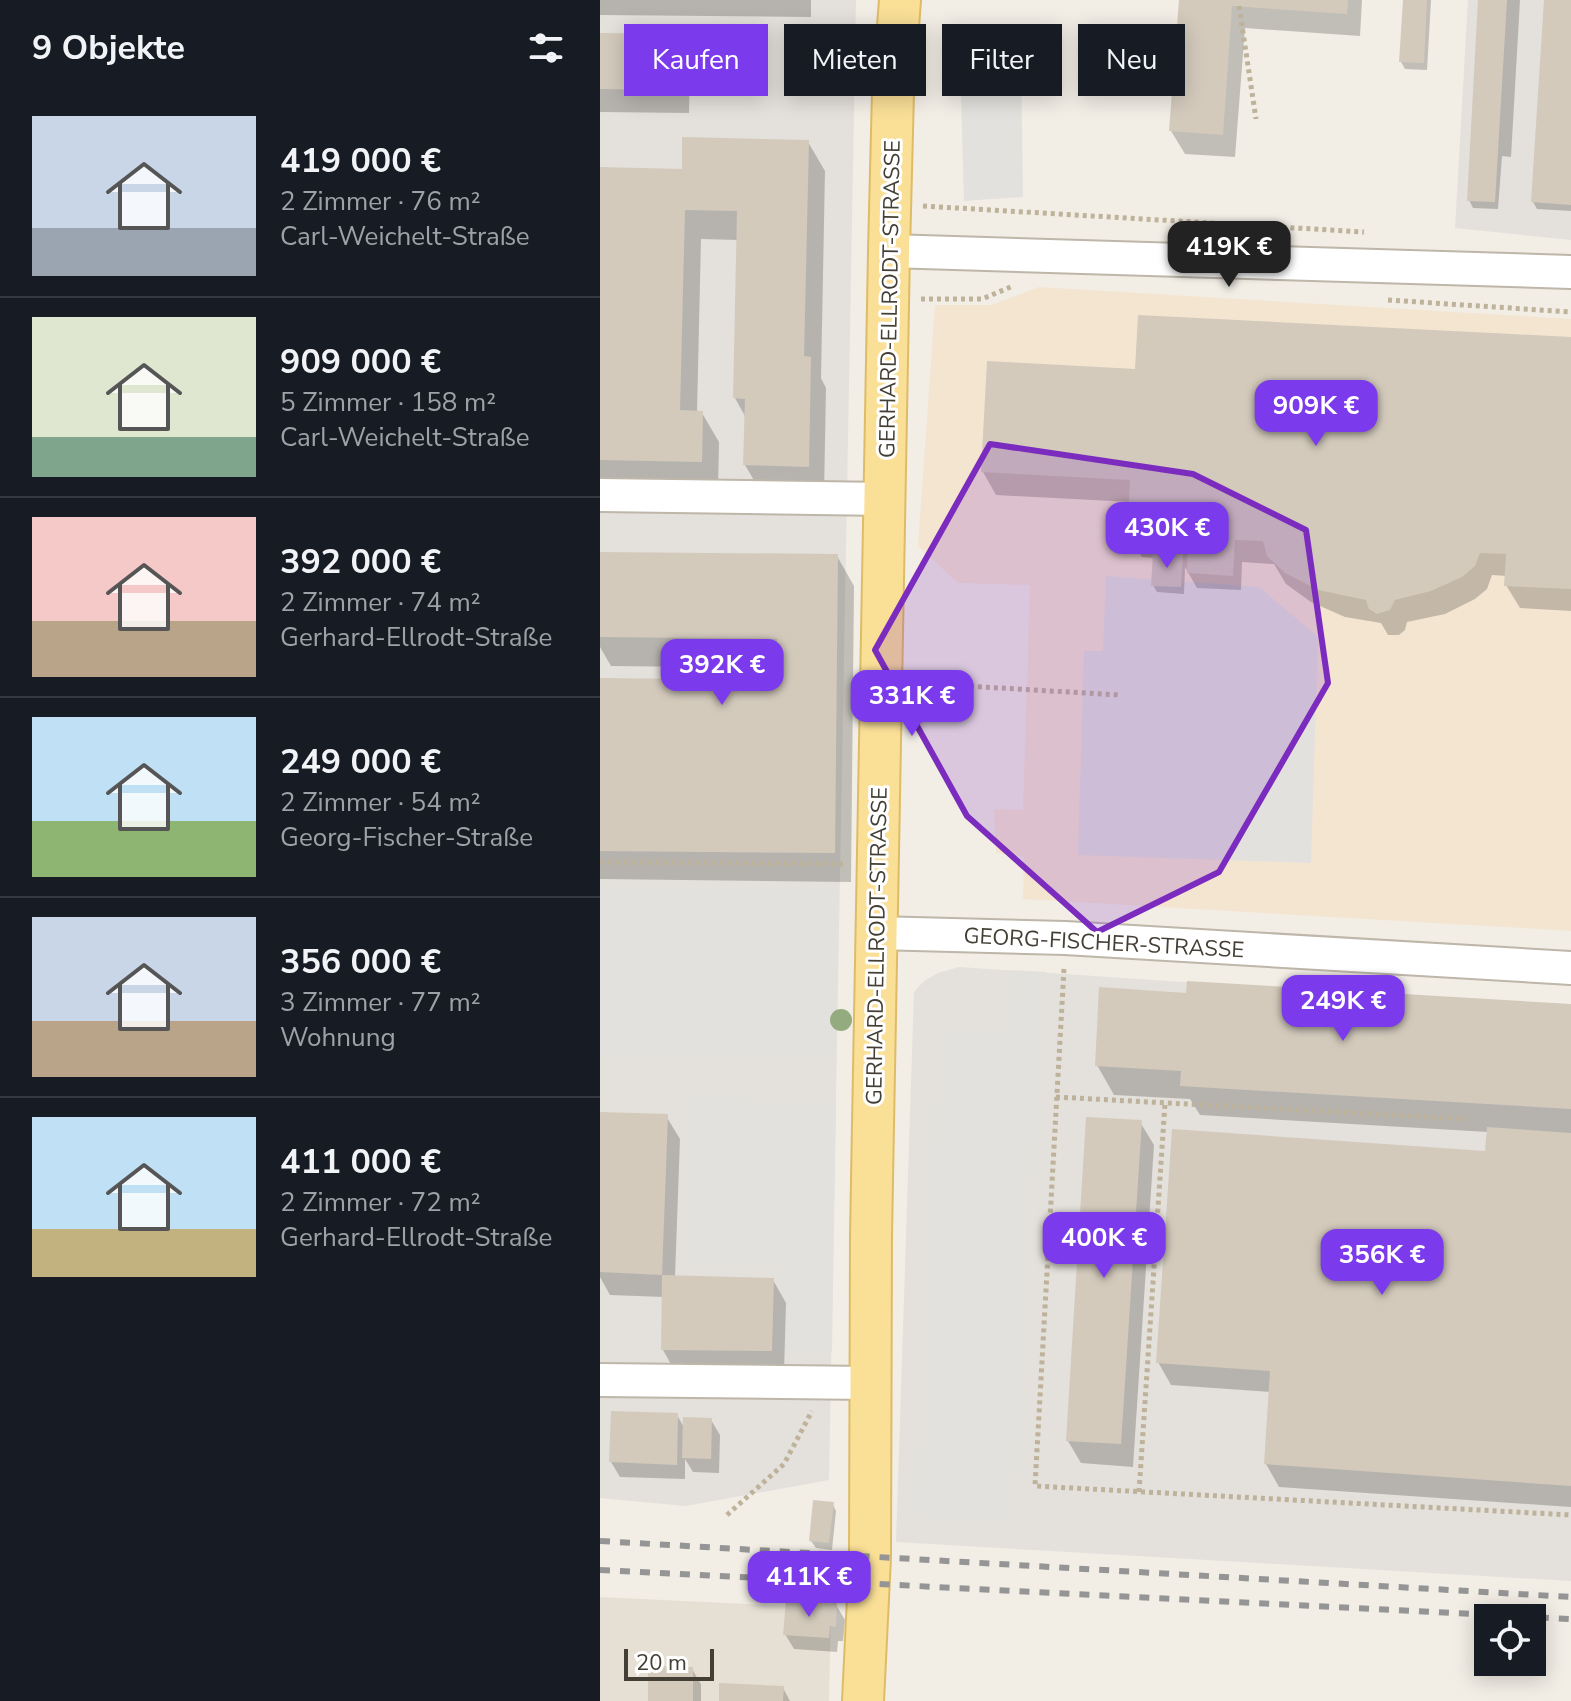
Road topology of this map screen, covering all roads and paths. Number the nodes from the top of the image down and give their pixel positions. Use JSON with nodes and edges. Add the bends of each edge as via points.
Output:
{"nodes":[{"id":1,"x":900,"y":0,"type":"edge"},
{"id":2,"x":1239,"y":6,"type":"dead end"},
{"id":3,"x":1256,"y":119,"type":"dead end"},
{"id":4,"x":890,"y":204,"type":"junction"},
{"id":5,"x":1364,"y":232,"type":"dead end"},
{"id":6,"x":889,"y":251,"type":"junction"},
{"id":7,"x":1571,"y":272,"type":"edge"},
{"id":8,"x":600,"y":495,"type":"edge"},
{"id":9,"x":886,"y":499,"type":"junction"},
{"id":10,"x":882,"y":681,"type":"junction"},
{"id":11,"x":1120,"y":695,"type":"dead end"},
{"id":12,"x":600,"y":862,"type":"edge"},
{"id":13,"x":877,"y":865,"type":"junction"},
{"id":14,"x":876,"y":933,"type":"junction"},
{"id":15,"x":1065,"y":938,"type":"junction"},
{"id":16,"x":1571,"y":968,"type":"edge"},
{"id":17,"x":1056,"y":1097,"type":"junction"},
{"id":18,"x":1165,"y":1103,"type":"junction"},
{"id":19,"x":1466,"y":1119,"type":"dead end"},
{"id":20,"x":600,"y":1380,"type":"edge"},
{"id":21,"x":828,"y":1382,"type":"junction"},
{"id":22,"x":869,"y":1383,"type":"junction"},
{"id":23,"x":1139,"y":1492,"type":"junction"},
{"id":24,"x":727,"y":1515,"type":"dead end"},
{"id":25,"x":1571,"y":1515,"type":"edge"},
{"id":26,"x":863,"y":1701,"type":"edge"}],
"edges":[{"from":1,"to":4,"type":"main road","name":"GERHARD-ELLRODT-STRASSE"},
{"from":2,"to":3,"type":"path"},
{"from":4,"to":5,"type":"path"},
{"from":4,"to":6,"type":"main road","name":"GERHARD-ELLRODT-STRASSE"},
{"from":6,"to":7,"type":"street"},
{"from":6,"to":9,"type":"main road","name":"GERHARD-ELLRODT-STRASSE"},
{"from":8,"to":9,"type":"street"},
{"from":9,"to":10,"type":"main road","name":"GERHARD-ELLRODT-STRASSE"},
{"from":10,"to":11,"type":"path"},
{"from":10,"to":13,"type":"main road","name":"GERHARD-ELLRODT-STRASSE"},
{"from":12,"to":13,"type":"path"},
{"from":13,"to":14,"type":"main road","name":"GERHARD-ELLRODT-STRASSE"},
{"from":14,"to":15,"type":"street","name":"GEORG-FISCHER-STRASSE"},
{"from":14,"to":22,"type":"main road","name":"GERHARD-ELLRODT-STRASSE"},
{"from":15,"to":16,"type":"street","name":"GEORG-FISCHER-STRASSE"},
{"from":15,"to":17,"type":"path"},
{"from":17,"to":18,"type":"path"},
{"from":17,"to":23,"type":"path","via":[[1035,1486]]},
{"from":18,"to":19,"type":"path"},
{"from":18,"to":23,"type":"path"},
{"from":20,"to":21,"type":"street"},
{"from":21,"to":22,"type":"street"},
{"from":21,"to":24,"type":"path","via":[[784,1464]]},
{"from":22,"to":26,"type":"main road","name":"GERHARD-ELLRODT-STRASSE","via":[[870,1557]]},
{"from":23,"to":25,"type":"path"}]}
